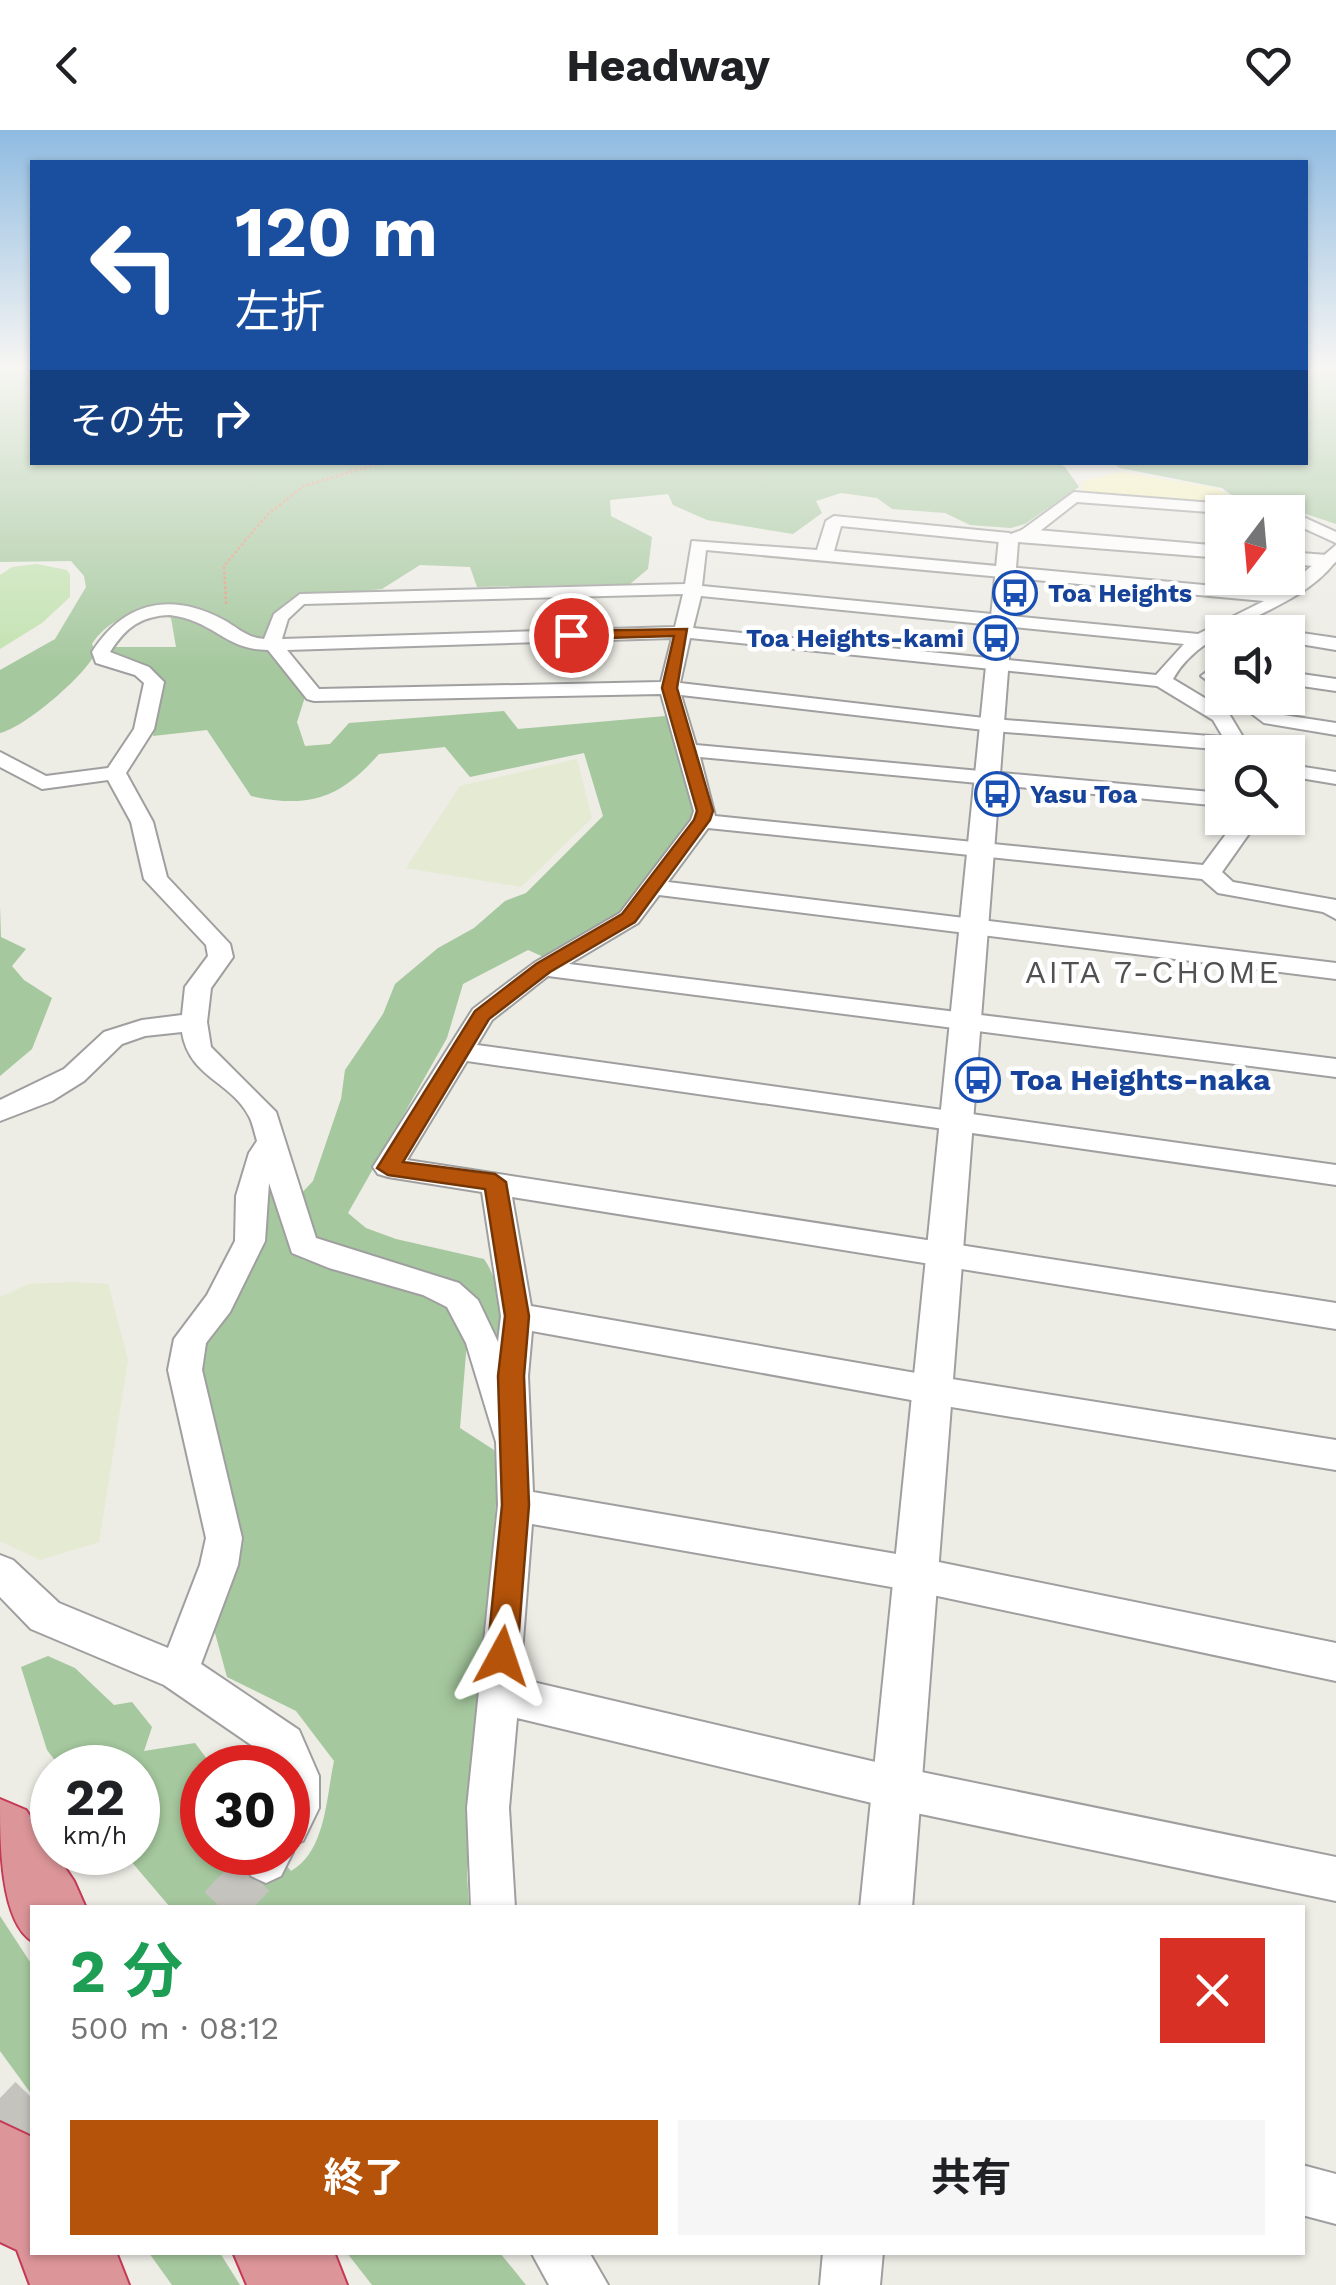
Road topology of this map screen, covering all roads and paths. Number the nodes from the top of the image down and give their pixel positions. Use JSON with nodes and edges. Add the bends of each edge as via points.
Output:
{"nodes":[{"id":1,"x":365,"y":468,"type":"edge"},
{"id":2,"x":1205,"y":507,"type":"edge"},
{"id":3,"x":1305,"y":523,"type":"edge"},
{"id":4,"x":1018,"y":536,"type":"junction"},
{"id":5,"x":1336,"y":538,"type":"edge"},
{"id":6,"x":1205,"y":551,"type":"edge"},
{"id":7,"x":1331,"y":555,"type":"edge"},
{"id":8,"x":824,"y":556,"type":"junction"},
{"id":9,"x":1305,"y":557,"type":"edge"},
{"id":10,"x":1007,"y":574,"type":"junction"},
{"id":11,"x":694,"y":591,"type":"junction"},
{"id":12,"x":1286,"y":598,"type":"junction"},
{"id":13,"x":1002,"y":622,"type":"junction"},
{"id":14,"x":682,"y":632,"type":"junction"},
{"id":15,"x":1305,"y":639,"type":"edge"},
{"id":16,"x":1203,"y":640,"type":"junction"},
{"id":17,"x":262,"y":644,"type":"junction"},
{"id":18,"x":1336,"y":644,"type":"edge"},
{"id":19,"x":999,"y":666,"type":"junction"},
{"id":20,"x":1305,"y":680,"type":"edge"},
{"id":21,"x":1162,"y":682,"type":"junction"},
{"id":22,"x":1336,"y":685,"type":"edge"},
{"id":23,"x":669,"y":688,"type":"junction"},
{"id":24,"x":1265,"y":715,"type":"edge"},
{"id":25,"x":993,"y":725,"type":"junction"},
{"id":26,"x":1336,"y":729,"type":"edge"},
{"id":27,"x":1233,"y":735,"type":"edge"},
{"id":28,"x":1205,"y":745,"type":"edge"},
{"id":29,"x":686,"y":750,"type":"junction"},
{"id":30,"x":0,"y":758,"type":"edge"},
{"id":31,"x":1305,"y":773,"type":"edge"},
{"id":32,"x":114,"y":774,"type":"junction"},
{"id":33,"x":1336,"y":778,"type":"edge"},
{"id":34,"x":988,"y":780,"type":"junction"},
{"id":35,"x":1205,"y":799,"type":"edge"},
{"id":36,"x":702,"y":820,"type":"junction"},
{"id":37,"x":1236,"y":835,"type":"edge"},
{"id":38,"x":980,"y":852,"type":"junction"},
{"id":39,"x":1209,"y":873,"type":"junction"},
{"id":40,"x":654,"y":887,"type":"junction"},
{"id":41,"x":1336,"y":912,"type":"edge"},
{"id":42,"x":974,"y":927,"type":"junction"},
{"id":43,"x":543,"y":968,"type":"junction"},
{"id":44,"x":1336,"y":972,"type":"edge"},
{"id":45,"x":194,"y":1022,"type":"junction"},
{"id":46,"x":967,"y":1024,"type":"junction"},
{"id":47,"x":458,"y":1050,"type":"junction"},
{"id":48,"x":1336,"y":1068,"type":"edge"},
{"id":49,"x":0,"y":1111,"type":"edge"},
{"id":50,"x":956,"y":1120,"type":"junction"},
{"id":51,"x":273,"y":1141,"type":"junction"},
{"id":52,"x":1336,"y":1175,"type":"edge"},
{"id":53,"x":495,"y":1182,"type":"junction"},
{"id":54,"x":946,"y":1254,"type":"junction"},
{"id":55,"x":517,"y":1316,"type":"junction"},
{"id":56,"x":1336,"y":1316,"type":"edge"},
{"id":57,"x":933,"y":1390,"type":"junction"},
{"id":58,"x":511,"y":1437,"type":"junction"},
{"id":59,"x":1336,"y":1455,"type":"edge"},
{"id":60,"x":516,"y":1505,"type":"junction"},
{"id":61,"x":0,"y":1572,"type":"edge"},
{"id":62,"x":914,"y":1574,"type":"junction"},
{"id":63,"x":1336,"y":1662,"type":"edge"},
{"id":64,"x":178,"y":1672,"type":"junction"},
{"id":65,"x":499,"y":1694,"type":"junction"},
{"id":66,"x":286,"y":1745,"type":"edge"},
{"id":67,"x":897,"y":1788,"type":"junction"},
{"id":68,"x":0,"y":1836,"type":"edge"},
{"id":69,"x":1336,"y":1879,"type":"edge"},
{"id":70,"x":45,"y":1905,"type":"edge"},
{"id":71,"x":494,"y":1905,"type":"edge"},
{"id":72,"x":886,"y":1905,"type":"edge"},
{"id":73,"x":0,"y":2165,"type":"edge"},
{"id":74,"x":1305,"y":2191,"type":"edge"},
{"id":75,"x":1336,"y":2199,"type":"edge"},
{"id":76,"x":30,"y":2209,"type":"edge"},
{"id":77,"x":63,"y":2255,"type":"edge"},
{"id":78,"x":280,"y":2255,"type":"edge"},
{"id":79,"x":558,"y":2255,"type":"edge"},
{"id":80,"x":853,"y":2255,"type":"edge"},
{"id":81,"x":84,"y":2285,"type":"edge"},
{"id":82,"x":302,"y":2285,"type":"edge"},
{"id":83,"x":582,"y":2285,"type":"edge"},
{"id":84,"x":850,"y":2285,"type":"edge"}],
"edges":[{"from":1,"to":17,"type":"path","via":[[304,486],[267,514],[224,566],[223,599]]},
{"from":2,"to":4,"type":"street","via":[[1074,497]]},
{"from":3,"to":5,"type":"street"},
{"from":4,"to":6,"type":"street"},
{"from":4,"to":8,"type":"street","via":[[834,521]]},
{"from":4,"to":10,"type":"street"},
{"from":7,"to":9,"type":"street"},
{"from":7,"to":12,"type":"street"},
{"from":8,"to":10,"type":"street"},
{"from":8,"to":11,"type":"street","via":[[698,544]]},
{"from":10,"to":12,"type":"street"},
{"from":10,"to":13,"type":"street"},
{"from":11,"to":13,"type":"street"},
{"from":11,"to":14,"type":"street"},
{"from":11,"to":17,"type":"street","via":[[300,599]]},
{"from":12,"to":16,"type":"street"},
{"from":13,"to":16,"type":"street"},
{"from":13,"to":19,"type":"street"},
{"from":14,"to":17,"type":"street"},
{"from":14,"to":19,"type":"street"},
{"from":14,"to":23,"type":"street"},
{"from":15,"to":18,"type":"street"},
{"from":16,"to":21,"type":"street","via":[[1168,664]]},
{"from":17,"to":23,"type":"street","via":[[314,695]]},
{"from":17,"to":32,"type":"street","via":[[240,642],[228,628],[186,612],[143,613],[125,621],[101,652],[103,659],[142,671],[154,682],[144,729]]},
{"from":19,"to":21,"type":"street"},
{"from":19,"to":25,"type":"street"},
{"from":20,"to":22,"type":"street"},
{"from":21,"to":27,"type":"street","via":[[1221,716]]},
{"from":23,"to":25,"type":"street"},
{"from":23,"to":29,"type":"street"},
{"from":24,"to":26,"type":"street"},
{"from":25,"to":28,"type":"street"},
{"from":25,"to":34,"type":"street"},
{"from":29,"to":34,"type":"street"},
{"from":29,"to":36,"type":"street"},
{"from":30,"to":32,"type":"street","via":[[42,783]]},
{"from":31,"to":33,"type":"street"},
{"from":32,"to":45,"type":"street","via":[[142,822],[156,879],[218,944],[220,956],[198,987]]},
{"from":34,"to":35,"type":"street"},
{"from":34,"to":38,"type":"street"},
{"from":36,"to":38,"type":"street"},
{"from":36,"to":40,"type":"street"},
{"from":37,"to":39,"type":"street"},
{"from":38,"to":39,"type":"street"},
{"from":38,"to":42,"type":"street"},
{"from":39,"to":41,"type":"street","via":[[1226,888]]},
{"from":40,"to":42,"type":"street"},
{"from":40,"to":43,"type":"street","via":[[629,918]]},
{"from":42,"to":44,"type":"street"},
{"from":42,"to":46,"type":"street"},
{"from":43,"to":46,"type":"street"},
{"from":43,"to":47,"type":"street","via":[[482,1015]]},
{"from":45,"to":49,"type":"street","via":[[113,1038],[74,1075]]},
{"from":45,"to":51,"type":"street","via":[[206,1061],[262,1112]]},
{"from":46,"to":48,"type":"street"},
{"from":46,"to":50,"type":"street"},
{"from":47,"to":50,"type":"street"},
{"from":47,"to":53,"type":"street","via":[[388,1168]]},
{"from":50,"to":52,"type":"street"},
{"from":50,"to":54,"type":"street"},
{"from":51,"to":58,"type":"street","via":[[303,1246],[457,1297],[474,1322]]},
{"from":51,"to":64,"type":"street","via":[[262,1154],[251,1196],[250,1241],[219,1303],[190,1339],[185,1370],[224,1538]]},
{"from":53,"to":54,"type":"street"},
{"from":53,"to":55,"type":"street"},
{"from":54,"to":56,"type":"street"},
{"from":54,"to":57,"type":"street"},
{"from":55,"to":57,"type":"street"},
{"from":55,"to":58,"type":"street"},
{"from":57,"to":59,"type":"street"},
{"from":57,"to":62,"type":"street"},
{"from":58,"to":60,"type":"street"},
{"from":60,"to":62,"type":"street"},
{"from":60,"to":65,"type":"street"},
{"from":61,"to":64,"type":"street","via":[[45,1616]]},
{"from":62,"to":63,"type":"street"},
{"from":62,"to":67,"type":"street"},
{"from":64,"to":66,"type":"street"},
{"from":65,"to":67,"type":"street"},
{"from":65,"to":71,"type":"street","via":[[488,1808]]},
{"from":67,"to":69,"type":"street"},
{"from":67,"to":72,"type":"street"},
{"from":68,"to":70,"type":"highway"},
{"from":73,"to":76,"type":"highway"},
{"from":74,"to":75,"type":"street"},
{"from":77,"to":81,"type":"highway"},
{"from":78,"to":82,"type":"highway"},
{"from":79,"to":83,"type":"street"},
{"from":80,"to":84,"type":"street"}]}
